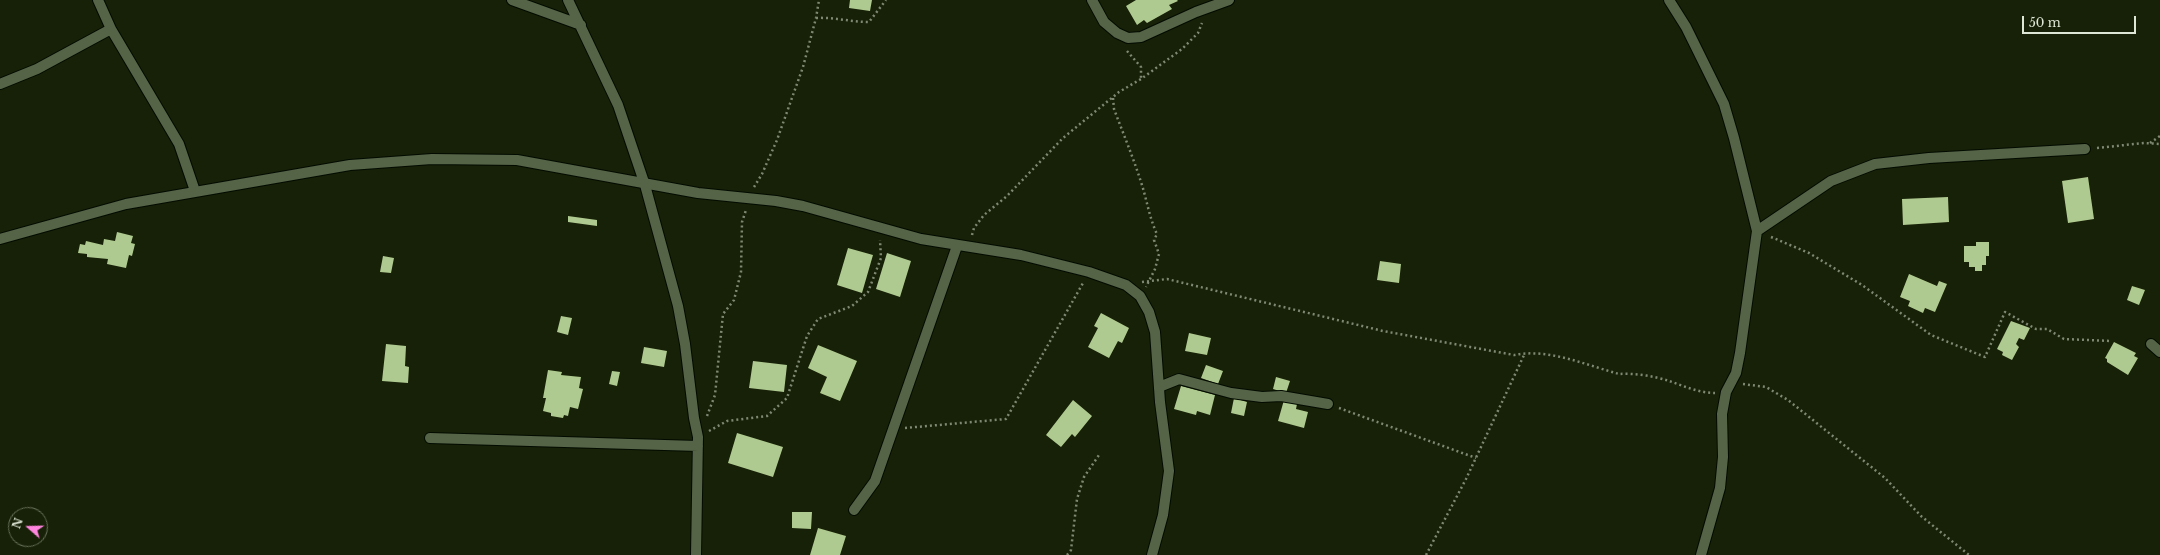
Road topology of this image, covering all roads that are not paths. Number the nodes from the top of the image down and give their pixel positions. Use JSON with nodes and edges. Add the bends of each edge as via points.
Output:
{"nodes":[{"id":1,"x":98,"y":0,"type":"edge"},
{"id":2,"x":512,"y":0,"type":"edge"},
{"id":3,"x":568,"y":0,"type":"edge"},
{"id":4,"x":1092,"y":0,"type":"edge"},
{"id":5,"x":1229,"y":0,"type":"edge"},
{"id":6,"x":1669,"y":0,"type":"edge"},
{"id":7,"x":581,"y":25,"type":"junction"},
{"id":8,"x":111,"y":29,"type":"junction"},
{"id":9,"x":0,"y":84,"type":"edge"},
{"id":10,"x":2085,"y":149,"type":"road end"},
{"id":11,"x":646,"y":185,"type":"junction"},
{"id":12,"x":195,"y":191,"type":"junction"},
{"id":13,"x":1757,"y":231,"type":"junction"},
{"id":14,"x":0,"y":239,"type":"edge"},
{"id":15,"x":957,"y":246,"type":"junction"},
{"id":16,"x":2151,"y":344,"type":"dead end"},
{"id":17,"x":2160,"y":352,"type":"edge"},
{"id":18,"x":1159,"y":387,"type":"junction"},
{"id":19,"x":1328,"y":404,"type":"road end"},
{"id":20,"x":430,"y":438,"type":"dead end"},
{"id":21,"x":698,"y":442,"type":"junction"},
{"id":22,"x":854,"y":510,"type":"dead end"},
{"id":23,"x":696,"y":555,"type":"edge"},
{"id":24,"x":1152,"y":555,"type":"edge"},
{"id":25,"x":1701,"y":555,"type":"edge"}],
"edges":[{"from":1,"to":8,"type":"street"},
{"from":2,"to":7,"type":"street"},
{"from":3,"to":7,"type":"street"},
{"from":4,"to":5,"type":"street","via":[[1104,22],[1117,34],[1128,38],[1141,37]]},
{"from":6,"to":13,"type":"street","via":[[1724,104]]},
{"from":7,"to":11,"type":"street","via":[[618,105]]},
{"from":8,"to":9,"type":"street","via":[[37,69]]},
{"from":8,"to":12,"type":"street","via":[[179,144]]},
{"from":10,"to":13,"type":"street","via":[[1929,158],[1876,164],[1831,181]]},
{"from":11,"to":12,"type":"street","via":[[517,160],[432,159],[350,165]]},
{"from":11,"to":15,"type":"street","via":[[803,206],[921,240]]},
{"from":11,"to":21,"type":"street","via":[[686,344]]},
{"from":12,"to":14,"type":"street","via":[[126,204]]},
{"from":13,"to":25,"type":"street","via":[[1740,353],[1722,414],[1723,457],[1720,488]]},
{"from":15,"to":18,"type":"street","via":[[1021,255],[1089,272],[1126,285],[1140,296],[1149,312],[1155,332]]},
{"from":15,"to":22,"type":"street","via":[[875,481]]},
{"from":16,"to":17,"type":"street"},
{"from":18,"to":19,"type":"street","via":[[1179,379],[1231,393],[1262,397],[1281,396]]},
{"from":18,"to":24,"type":"street","via":[[1168,479],[1163,515]]},
{"from":20,"to":21,"type":"street"},
{"from":21,"to":23,"type":"street"}]}
